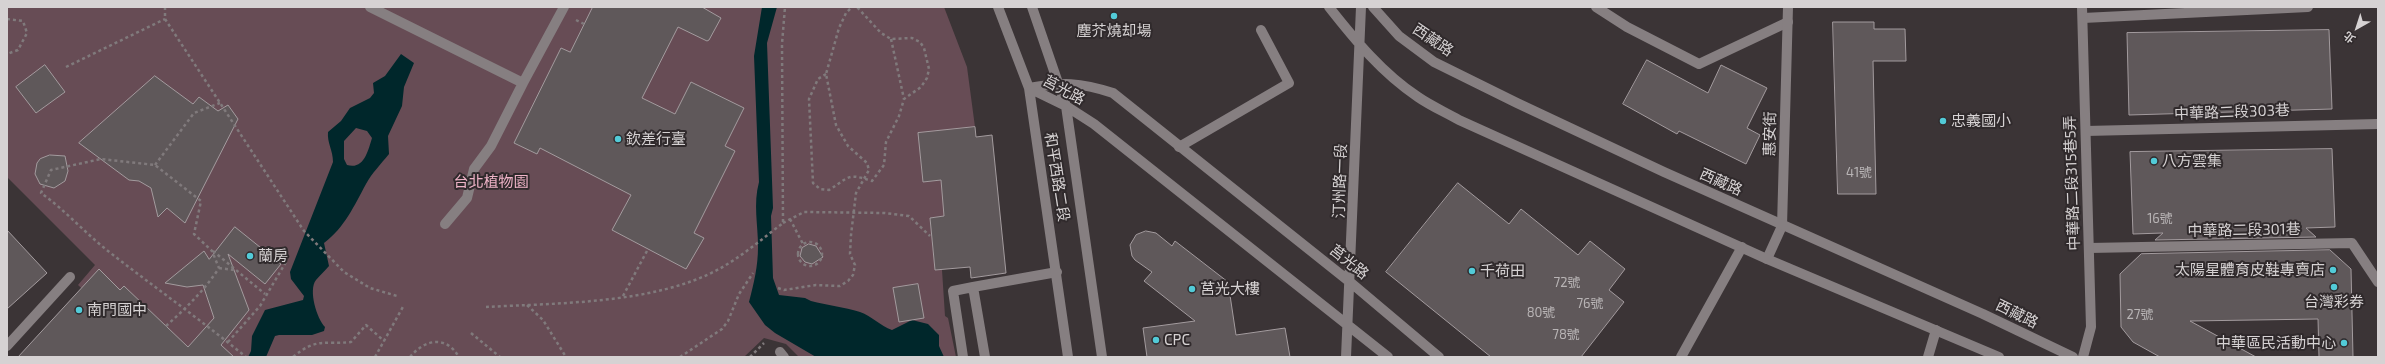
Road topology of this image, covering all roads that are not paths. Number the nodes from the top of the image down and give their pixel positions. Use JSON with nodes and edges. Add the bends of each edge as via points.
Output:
{"nodes":[{"id":1,"x":370,"y":7,"type":"edge"},
{"id":2,"x":564,"y":7,"type":"edge"},
{"id":3,"x":998,"y":7,"type":"edge"},
{"id":4,"x":1032,"y":7,"type":"edge"},
{"id":5,"x":1329,"y":7,"type":"edge"},
{"id":6,"x":1361,"y":7,"type":"edge"},
{"id":7,"x":1373,"y":7,"type":"edge"},
{"id":8,"x":1596,"y":7,"type":"edge"},
{"id":9,"x":1788,"y":7,"type":"edge"},
{"id":10,"x":2082,"y":7,"type":"edge"},
{"id":11,"x":2308,"y":7,"type":"edge"},
{"id":12,"x":2083,"y":18,"type":"junction"},
{"id":13,"x":1788,"y":22,"type":"junction"},
{"id":14,"x":1261,"y":30,"type":"dead end"},
{"id":15,"x":1360,"y":46,"type":"junction"},
{"id":16,"x":1059,"y":82,"type":"junction"},
{"id":17,"x":523,"y":83,"type":"junction"},
{"id":18,"x":1029,"y":88,"type":"junction"},
{"id":19,"x":1066,"y":106,"type":"junction"},
{"id":20,"x":2378,"y":124,"type":"edge"},
{"id":21,"x":2086,"y":131,"type":"junction"},
{"id":22,"x":1180,"y":147,"type":"junction"},
{"id":23,"x":445,"y":224,"type":"dead end"},
{"id":24,"x":1782,"y":226,"type":"junction"},
{"id":25,"x":1742,"y":247,"type":"junction"},
{"id":26,"x":2089,"y":248,"type":"junction"},
{"id":27,"x":1767,"y":258,"type":"junction"},
{"id":28,"x":1057,"y":272,"type":"junction"},
{"id":29,"x":70,"y":277,"type":"dead end"},
{"id":30,"x":1350,"y":282,"type":"junction"},
{"id":31,"x":2378,"y":282,"type":"edge"},
{"id":32,"x":973,"y":287,"type":"junction"},
{"id":33,"x":1347,"y":323,"type":"junction"},
{"id":34,"x":1936,"y":330,"type":"junction"},
{"id":35,"x":7,"y":346,"type":"edge"},
{"id":36,"x":963,"y":357,"type":"edge"},
{"id":37,"x":985,"y":357,"type":"edge"},
{"id":38,"x":1068,"y":357,"type":"edge"},
{"id":39,"x":1102,"y":357,"type":"edge"},
{"id":40,"x":1346,"y":357,"type":"edge"},
{"id":41,"x":1388,"y":357,"type":"edge"},
{"id":42,"x":1439,"y":357,"type":"edge"},
{"id":43,"x":1681,"y":357,"type":"edge"},
{"id":44,"x":1928,"y":357,"type":"edge"},
{"id":45,"x":1999,"y":357,"type":"edge"},
{"id":46,"x":2073,"y":357,"type":"edge"},
{"id":47,"x":2083,"y":357,"type":"edge"}],
"edges":[{"from":1,"to":17,"type":"street"},
{"from":2,"to":17,"type":"street"},
{"from":3,"to":18,"type":"street","name":"和平西路二段"},
{"from":4,"to":16,"type":"street","name":"和平西路二段"},
{"from":5,"to":15,"type":"street"},
{"from":6,"to":15,"type":"street","name":"汀州路一段"},
{"from":7,"to":24,"type":"street","name":"西藏路","via":[[1400,36],[1434,62]]},
{"from":8,"to":13,"type":"street","via":[[1627,27],[1699,64]]},
{"from":9,"to":13,"type":"street","name":"惠安街"},
{"from":10,"to":12,"type":"street","name":"中華路二段315巷5弄"},
{"from":11,"to":12,"type":"street"},
{"from":12,"to":21,"type":"street","name":"中華路二段315巷5弄"},
{"from":13,"to":24,"type":"street","name":"惠安街"},
{"from":14,"to":22,"type":"street","via":[[1289,84]]},
{"from":15,"to":25,"type":"street","via":[[1387,73],[1418,97],[1459,120]]},
{"from":15,"to":30,"type":"street","name":"汀州路一段"},
{"from":16,"to":18,"type":"street","name":"莒光路"},
{"from":16,"to":19,"type":"street","name":"和平西路二段"},
{"from":16,"to":22,"type":"street","name":"莒光路","via":[[1088,85],[1112,93]]},
{"from":17,"to":23,"type":"street","via":[[491,146],[474,169],[467,198]]},
{"from":18,"to":19,"type":"street","name":"莒光路"},
{"from":18,"to":28,"type":"street","name":"和平西路二段"},
{"from":19,"to":33,"type":"street","name":"莒光路","via":[[1123,145]]},
{"from":19,"to":39,"type":"street","name":"和平西路二段"},
{"from":20,"to":21,"type":"street","name":"中華路二段303巷"},
{"from":21,"to":26,"type":"street","name":"中華路二段315巷5弄"},
{"from":22,"to":30,"type":"street","name":"莒光路"},
{"from":24,"to":27,"type":"street","name":"惠安街"},
{"from":24,"to":46,"type":"street","name":"西藏路","via":[[1983,314]]},
{"from":25,"to":27,"type":"street"},
{"from":25,"to":43,"type":"street"},
{"from":26,"to":31,"type":"street","name":"中華路二段301巷","via":[[2352,243]]},
{"from":26,"to":47,"type":"street","name":"中華路二段315巷5弄","via":[[2091,326]]},
{"from":27,"to":34,"type":"street"},
{"from":28,"to":32,"type":"street"},
{"from":28,"to":38,"type":"street","name":"和平西路二段"},
{"from":29,"to":35,"type":"street"},
{"from":30,"to":33,"type":"street","name":"汀州路一段"},
{"from":30,"to":42,"type":"street","name":"莒光路"},
{"from":32,"to":36,"type":"street","via":[[953,290]]},
{"from":32,"to":37,"type":"street"},
{"from":33,"to":40,"type":"street","name":"汀州路一段"},
{"from":33,"to":41,"type":"street","name":"莒光路"},
{"from":34,"to":44,"type":"street"},
{"from":34,"to":45,"type":"street"}]}
